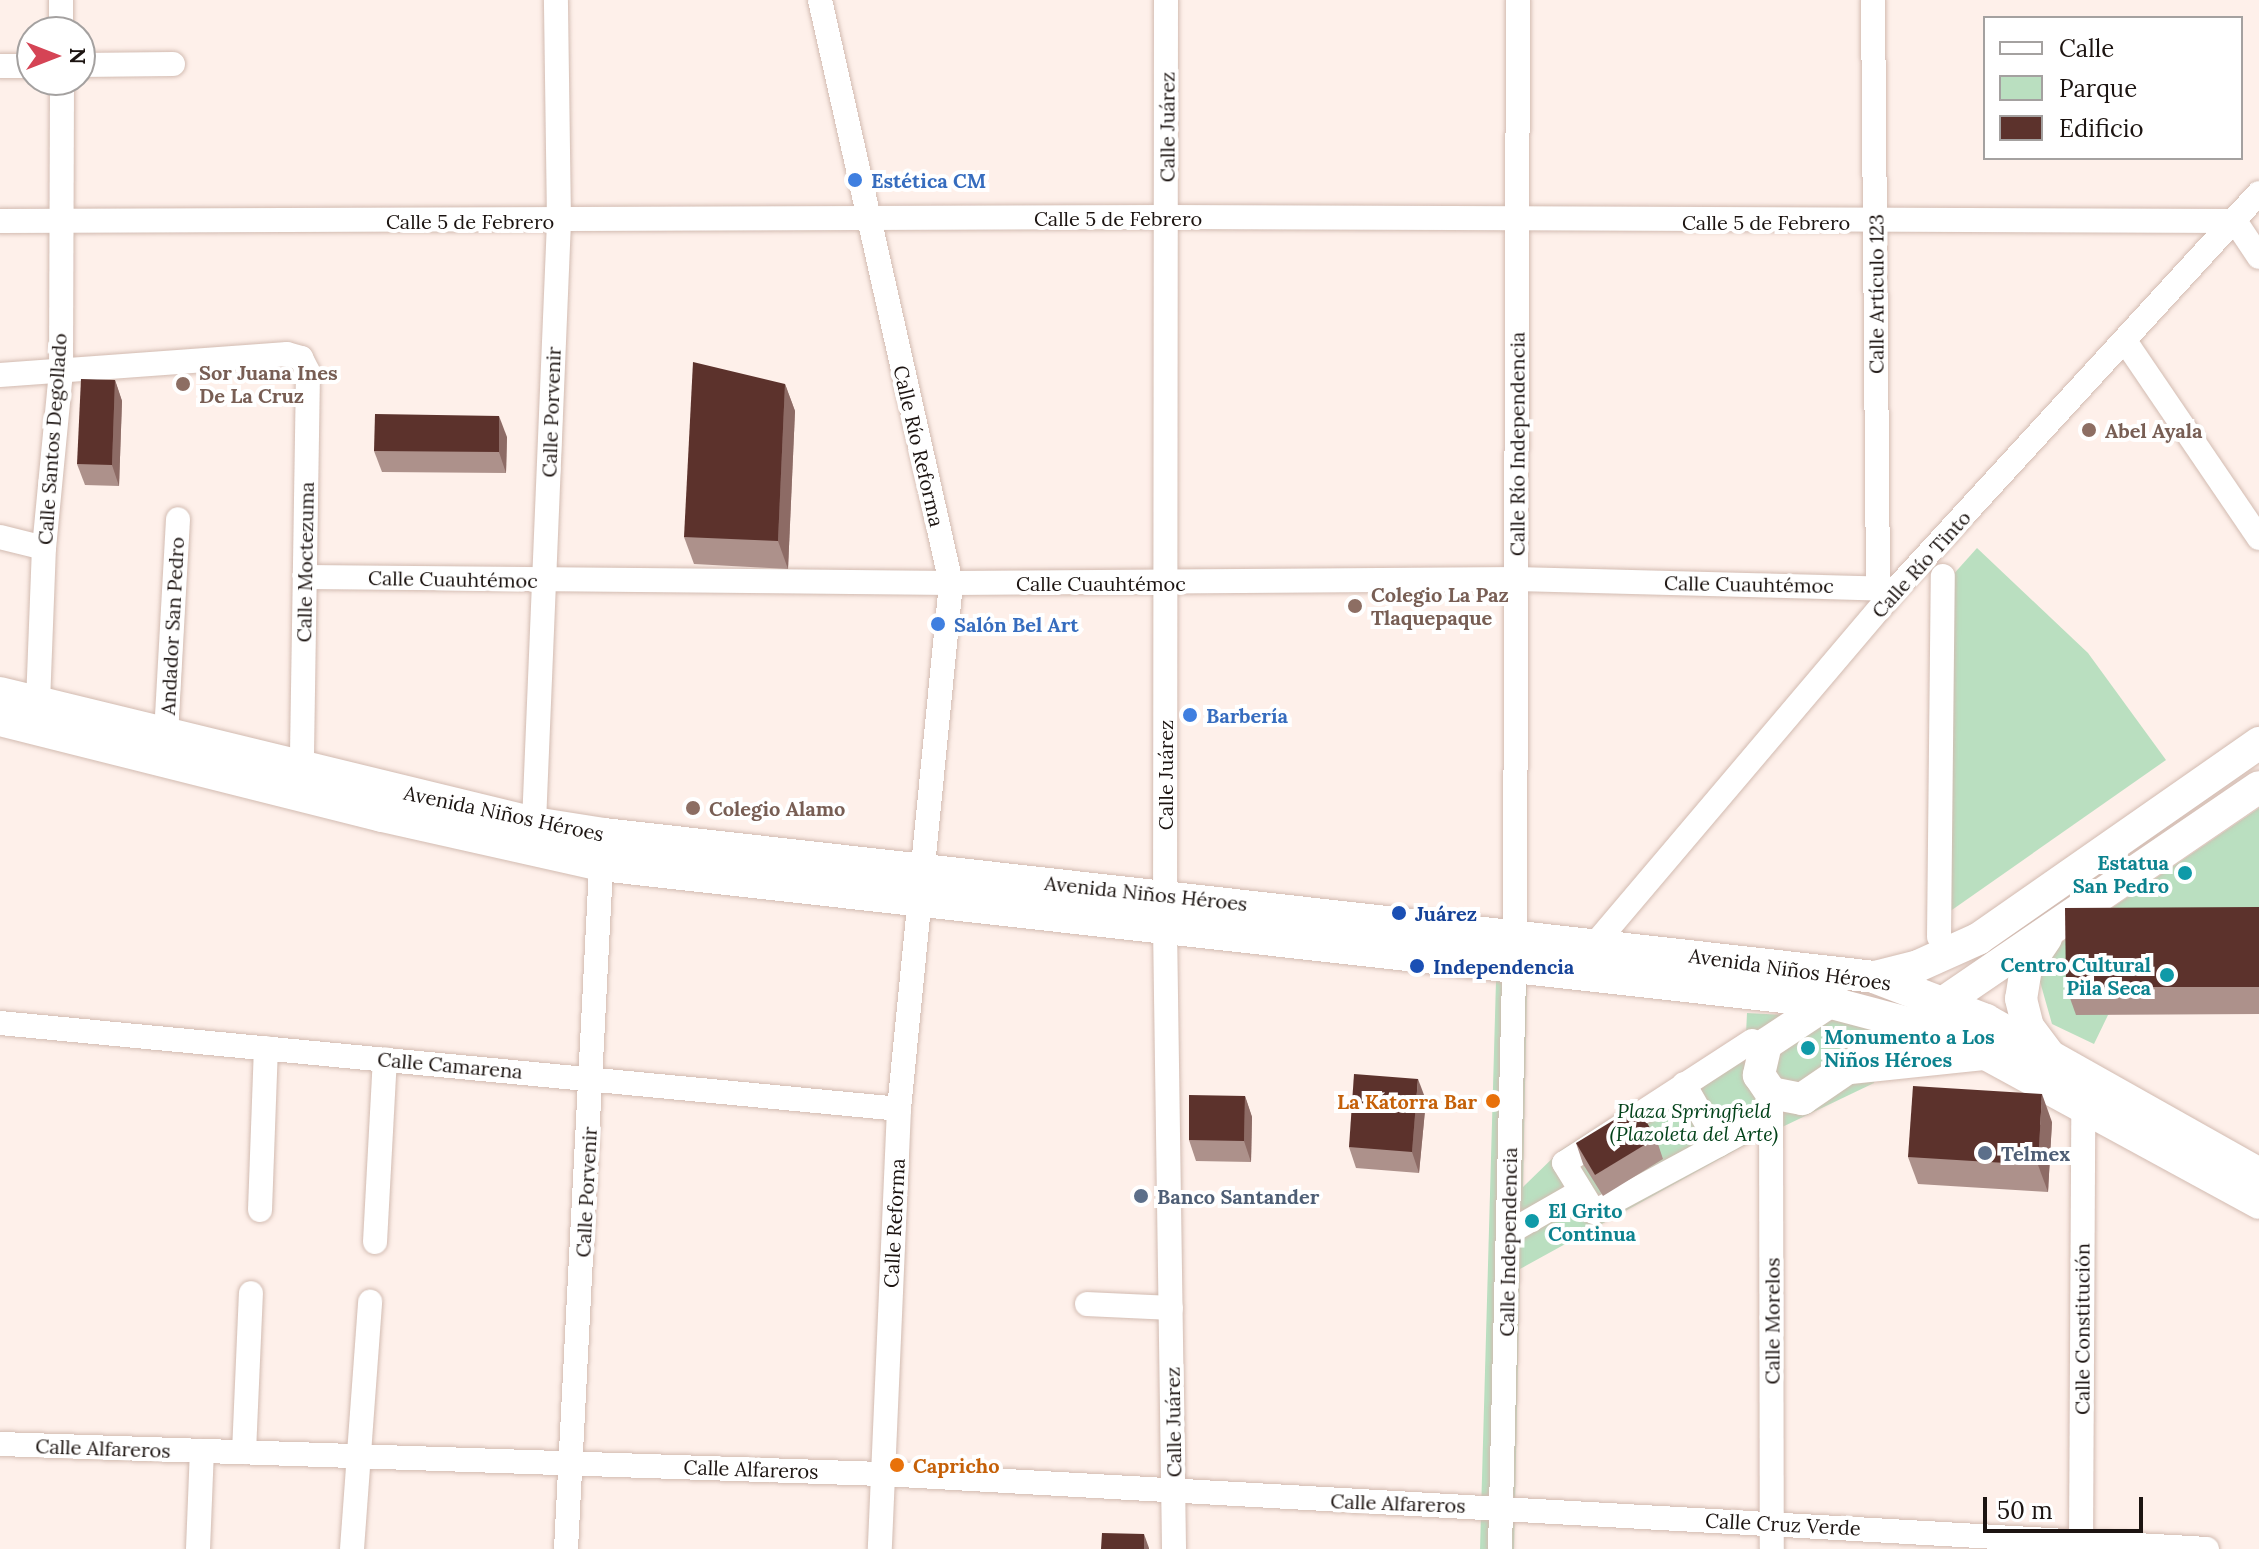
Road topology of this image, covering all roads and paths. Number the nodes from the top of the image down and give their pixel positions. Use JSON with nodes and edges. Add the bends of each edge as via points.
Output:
{"nodes":[{"id":1,"x":556,"y":0,"type":"edge"},
{"id":2,"x":820,"y":0,"type":"edge"},
{"id":3,"x":1166,"y":0,"type":"edge"},
{"id":4,"x":1518,"y":0,"type":"edge"},
{"id":5,"x":1873,"y":0,"type":"edge"},
{"id":6,"x":173,"y":64,"type":"dead end"},
{"id":7,"x":96,"y":65,"type":"edge"},
{"id":8,"x":62,"y":96,"type":"edge"},
{"id":9,"x":2259,"y":193,"type":"edge"},
{"id":10,"x":1167,"y":217,"type":"junction"},
{"id":11,"x":867,"y":220,"type":"junction"},
{"id":12,"x":0,"y":221,"type":"edge"},
{"id":13,"x":61,"y":221,"type":"junction"},
{"id":14,"x":559,"y":221,"type":"junction"},
{"id":15,"x":1875,"y":221,"type":"junction"},
{"id":16,"x":2235,"y":221,"type":"junction"},
{"id":17,"x":1517,"y":222,"type":"junction"},
{"id":18,"x":2259,"y":257,"type":"edge"},
{"id":19,"x":2125,"y":341,"type":"junction"},
{"id":20,"x":61,"y":372,"type":"junction"},
{"id":21,"x":0,"y":375,"type":"edge"},
{"id":22,"x":178,"y":519,"type":"dead end"},
{"id":23,"x":0,"y":537,"type":"edge"},
{"id":24,"x":2259,"y":538,"type":"edge"},
{"id":25,"x":44,"y":548,"type":"junction"},
{"id":26,"x":1943,"y":576,"type":"dead end"},
{"id":27,"x":305,"y":577,"type":"junction"},
{"id":28,"x":1516,"y":579,"type":"junction"},
{"id":29,"x":544,"y":580,"type":"junction"},
{"id":30,"x":951,"y":583,"type":"junction"},
{"id":31,"x":1165,"y":583,"type":"junction"},
{"id":32,"x":1887,"y":588,"type":"junction"},
{"id":33,"x":0,"y":693,"type":"edge"},
{"id":34,"x":38,"y":703,"type":"junction"},
{"id":35,"x":0,"y":720,"type":"edge"},
{"id":36,"x":166,"y":734,"type":"junction"},
{"id":37,"x":2259,"y":743,"type":"edge"},
{"id":38,"x":302,"y":768,"type":"junction"},
{"id":39,"x":2259,"y":787,"type":"edge"},
{"id":40,"x":534,"y":823,"type":"junction"},
{"id":41,"x":602,"y":850,"type":"junction"},
{"id":42,"x":920,"y":883,"type":"junction"},
{"id":43,"x":1165,"y":911,"type":"junction"},
{"id":44,"x":2053,"y":928,"type":"junction"},
{"id":45,"x":1939,"y":937,"type":"dead end"},
{"id":46,"x":1595,"y":944,"type":"junction"},
{"id":47,"x":1515,"y":950,"type":"junction"},
{"id":48,"x":1874,"y":977,"type":"junction"},
{"id":49,"x":1948,"y":1001,"type":"junction"},
{"id":50,"x":1828,"y":1002,"type":"junction"},
{"id":51,"x":0,"y":1023,"type":"edge"},
{"id":52,"x":1911,"y":1024,"type":"junction"},
{"id":53,"x":1752,"y":1041,"type":"dead end"},
{"id":54,"x":266,"y":1048,"type":"junction"},
{"id":55,"x":1986,"y":1054,"type":"junction"},
{"id":56,"x":385,"y":1059,"type":"junction"},
{"id":57,"x":2053,"y":1059,"type":"junction"},
{"id":58,"x":1847,"y":1069,"type":"junction"},
{"id":59,"x":592,"y":1078,"type":"junction"},
{"id":60,"x":1684,"y":1084,"type":"junction"},
{"id":61,"x":1771,"y":1093,"type":"junction"},
{"id":62,"x":2083,"y":1108,"type":"junction"},
{"id":63,"x":899,"y":1109,"type":"junction"},
{"id":64,"x":1752,"y":1127,"type":"dead end"},
{"id":65,"x":1719,"y":1145,"type":"junction"},
{"id":66,"x":2259,"y":1174,"type":"edge"},
{"id":67,"x":1581,"y":1191,"type":"junction"},
{"id":68,"x":2259,"y":1203,"type":"edge"},
{"id":69,"x":260,"y":1210,"type":"dead end"},
{"id":70,"x":1508,"y":1233,"type":"junction"},
{"id":71,"x":375,"y":1242,"type":"dead end"},
{"id":72,"x":251,"y":1293,"type":"dead end"},
{"id":73,"x":370,"y":1302,"type":"dead end"},
{"id":74,"x":1087,"y":1304,"type":"dead end"},
{"id":75,"x":1171,"y":1308,"type":"junction"},
{"id":76,"x":0,"y":1444,"type":"edge"},
{"id":77,"x":202,"y":1451,"type":"junction"},
{"id":78,"x":244,"y":1452,"type":"junction"},
{"id":79,"x":359,"y":1455,"type":"junction"},
{"id":80,"x":572,"y":1463,"type":"junction"},
{"id":81,"x":883,"y":1474,"type":"junction"},
{"id":82,"x":1174,"y":1494,"type":"junction"},
{"id":83,"x":1501,"y":1508,"type":"junction"},
{"id":84,"x":1772,"y":1524,"type":"junction"},
{"id":85,"x":2081,"y":1546,"type":"edge"},
{"id":86,"x":198,"y":1549,"type":"edge"},
{"id":87,"x":352,"y":1549,"type":"edge"},
{"id":88,"x":566,"y":1549,"type":"edge"},
{"id":89,"x":880,"y":1549,"type":"edge"},
{"id":90,"x":1174,"y":1549,"type":"edge"},
{"id":91,"x":1500,"y":1549,"type":"edge"},
{"id":92,"x":1772,"y":1549,"type":"edge"},
{"id":93,"x":2207,"y":1549,"type":"edge"}],
"edges":[{"from":1,"to":14,"type":"street","name":"Calle Porvenir"},
{"from":2,"to":11,"type":"street","name":"Calle Río Reforma"},
{"from":3,"to":10,"type":"street","name":"Calle Juárez"},
{"from":4,"to":17,"type":"street","name":"Calle Río Independencia"},
{"from":5,"to":15,"type":"street","name":"Calle Artículo 123"},
{"from":6,"to":7,"type":"street"},
{"from":8,"to":13,"type":"street","name":"Calle Santos Degollado"},
{"from":9,"to":16,"type":"street","name":"Calle Río Tinto"},
{"from":10,"to":11,"type":"street","name":"Calle 5 de Febrero"},
{"from":10,"to":17,"type":"street","name":"Calle 5 de Febrero"},
{"from":10,"to":31,"type":"street","name":"Calle Juárez"},
{"from":11,"to":14,"type":"street","name":"Calle 5 de Febrero"},
{"from":11,"to":30,"type":"street","name":"Calle Río Reforma"},
{"from":12,"to":13,"type":"street","name":"Calle 5 de Febrero"},
{"from":13,"to":14,"type":"street","name":"Calle 5 de Febrero"},
{"from":13,"to":20,"type":"street","name":"Calle Santos Degollado"},
{"from":14,"to":29,"type":"street","name":"Calle Porvenir"},
{"from":15,"to":16,"type":"street","name":"Calle 5 de Febrero"},
{"from":15,"to":17,"type":"street","name":"Calle 5 de Febrero"},
{"from":15,"to":32,"type":"street","name":"Calle Artículo 123"},
{"from":16,"to":18,"type":"street"},
{"from":16,"to":19,"type":"street","name":"Calle Río Tinto"},
{"from":17,"to":28,"type":"street","name":"Calle Río Independencia"},
{"from":19,"to":24,"type":"street"},
{"from":19,"to":32,"type":"street","name":"Calle Río Tinto"},
{"from":20,"to":21,"type":"street"},
{"from":20,"to":25,"type":"street","name":"Calle Santos Degollado"},
{"from":20,"to":27,"type":"street","name":"Calle Moctezuma","via":[[287,354],[301,358],[308,372]]},
{"from":22,"to":36,"type":"street","name":"Andador San Pedro"},
{"from":23,"to":25,"type":"street"},
{"from":25,"to":34,"type":"street","name":"Calle Santos Degollado"},
{"from":26,"to":45,"type":"street"},
{"from":27,"to":29,"type":"street","name":"Calle Cuauhtémoc"},
{"from":27,"to":38,"type":"street","name":"Calle Moctezuma"},
{"from":28,"to":31,"type":"street","name":"Calle Cuauhtémoc"},
{"from":28,"to":32,"type":"street","name":"Calle Cuauhtémoc"},
{"from":28,"to":47,"type":"street","name":"Calle Río Independencia"},
{"from":29,"to":30,"type":"street","name":"Calle Cuauhtémoc"},
{"from":29,"to":40,"type":"street","name":"Calle Porvenir"},
{"from":30,"to":31,"type":"street","name":"Calle Cuauhtémoc"},
{"from":30,"to":42,"type":"street","name":"Calle Río Reforma"},
{"from":31,"to":43,"type":"street","name":"Calle Juárez"},
{"from":32,"to":46,"type":"street","name":"Calle Río Tinto"},
{"from":33,"to":34,"type":"main road","name":"Avenida Niños Héroes"},
{"from":34,"to":36,"type":"main road","name":"Avenida Niños Héroes"},
{"from":35,"to":41,"type":"main road","name":"Avenida Niños Héroes","via":[[382,816]]},
{"from":36,"to":38,"type":"main road","name":"Avenida Niños Héroes"},
{"from":37,"to":48,"type":"main road","via":[[1978,939],[1918,966]]},
{"from":38,"to":40,"type":"main road","name":"Avenida Niños Héroes"},
{"from":39,"to":44,"type":"main road"},
{"from":40,"to":41,"type":"main road","name":"Avenida Niños Héroes"},
{"from":41,"to":42,"type":"main road","name":"Avenida Niños Héroes"},
{"from":41,"to":59,"type":"street","name":"Calle Porvenir"},
{"from":42,"to":43,"type":"main road","name":"Avenida Niños Héroes"},
{"from":42,"to":63,"type":"street","name":"Calle Reforma"},
{"from":43,"to":47,"type":"main road","name":"Avenida Niños Héroes"},
{"from":43,"to":75,"type":"street","name":"Calle Juárez"},
{"from":44,"to":49,"type":"main road"},
{"from":44,"to":57,"type":"main road","via":[[2026,968],[2021,999],[2028,1027]]},
{"from":46,"to":47,"type":"main road","name":"Avenida Niños Héroes"},
{"from":46,"to":48,"type":"main road","name":"Avenida Niños Héroes"},
{"from":47,"to":50,"type":"main road","name":"Avenida Niños Héroes"},
{"from":47,"to":70,"type":"street","name":"Calle Independencia"},
{"from":48,"to":49,"type":"main road","name":"Avenida Niños Héroes"},
{"from":48,"to":50,"type":"main road"},
{"from":49,"to":52,"type":"main road"},
{"from":49,"to":57,"type":"main road","name":"Avenida Niños Héroes"},
{"from":50,"to":52,"type":"main road","name":"Avenida Niños Héroes"},
{"from":50,"to":61,"type":"main road","via":[[1766,1044],[1758,1064]]},
{"from":51,"to":54,"type":"street","name":"Calle Camarena"},
{"from":52,"to":55,"type":"main road","name":"Avenida Niños Héroes"},
{"from":52,"to":58,"type":"main road"},
{"from":53,"to":60,"type":"street"},
{"from":54,"to":56,"type":"street","name":"Calle Camarena"},
{"from":54,"to":69,"type":"street"},
{"from":55,"to":58,"type":"main road"},
{"from":55,"to":62,"type":"main road","name":"Avenida Niños Héroes"},
{"from":56,"to":59,"type":"street","name":"Calle Camarena"},
{"from":56,"to":71,"type":"street"},
{"from":57,"to":66,"type":"main road","name":"Avenida Niños Héroes"},
{"from":58,"to":61,"type":"main road","via":[[1802,1099]]},
{"from":59,"to":63,"type":"street","name":"Calle Camarena"},
{"from":59,"to":80,"type":"street","name":"Calle Porvenir"},
{"from":60,"to":65,"type":"street"},
{"from":60,"to":67,"type":"street","via":[[1564,1163]]},
{"from":61,"to":84,"type":"street","name":"Calle Morelos"},
{"from":62,"to":68,"type":"main road","name":"Avenida Niños Héroes"},
{"from":62,"to":85,"type":"street","name":"Calle Constitución"},
{"from":63,"to":81,"type":"street","name":"Calle Reforma"},
{"from":64,"to":65,"type":"street"},
{"from":65,"to":67,"type":"street","via":[[1594,1212]]},
{"from":67,"to":70,"type":"street"},
{"from":70,"to":83,"type":"street","name":"Calle Independencia"},
{"from":72,"to":78,"type":"street"},
{"from":73,"to":79,"type":"street"},
{"from":74,"to":75,"type":"street"},
{"from":75,"to":82,"type":"street","name":"Calle Juárez"},
{"from":76,"to":77,"type":"street","name":"Calle Alfareros"},
{"from":77,"to":78,"type":"street","name":"Calle Alfareros"},
{"from":77,"to":86,"type":"street"},
{"from":78,"to":79,"type":"street","name":"Calle Alfareros"},
{"from":79,"to":80,"type":"street","name":"Calle Alfareros"},
{"from":79,"to":87,"type":"street"},
{"from":80,"to":81,"type":"street","name":"Calle Alfareros"},
{"from":80,"to":88,"type":"street","name":"Calle Porvenir"},
{"from":81,"to":82,"type":"street","name":"Calle Alfareros"},
{"from":81,"to":89,"type":"street","name":"Calle Reforma"},
{"from":82,"to":83,"type":"street","name":"Calle Alfareros"},
{"from":82,"to":90,"type":"street","name":"Calle Juárez"},
{"from":83,"to":84,"type":"street","name":"Calle Cruz Verde"},
{"from":83,"to":91,"type":"street","name":"Calle Independencia"},
{"from":84,"to":85,"type":"street","name":"Calle Cruz Verde"},
{"from":84,"to":92,"type":"street","name":"Calle Morelos"},
{"from":85,"to":93,"type":"street","name":"Calle Cruz Verde"}]}
